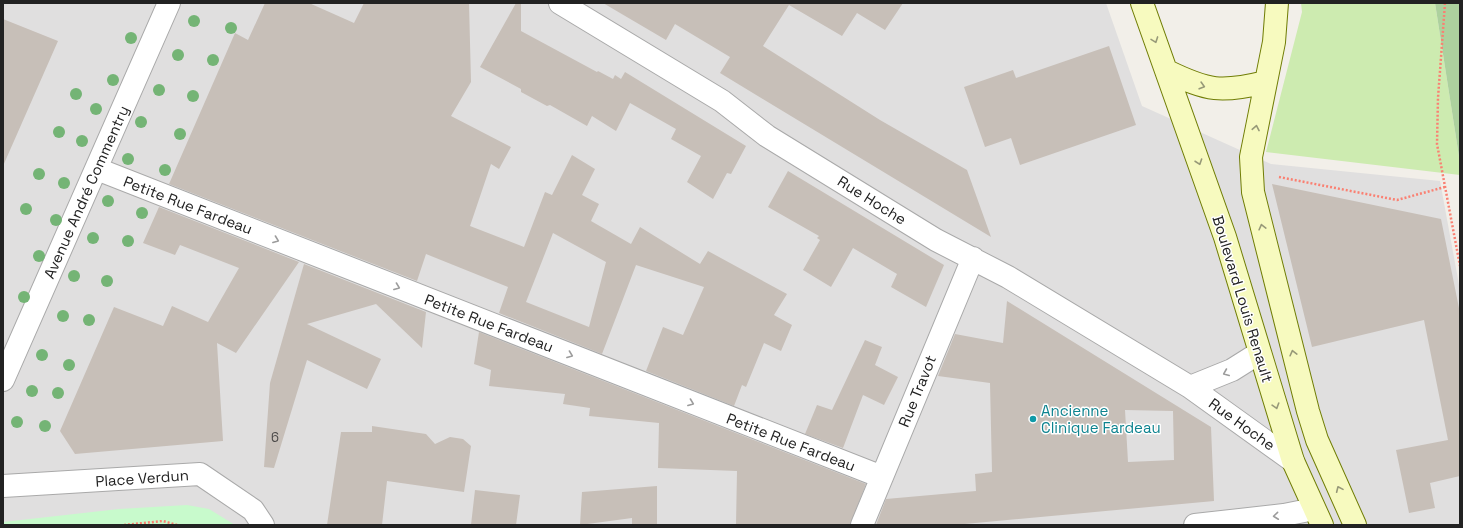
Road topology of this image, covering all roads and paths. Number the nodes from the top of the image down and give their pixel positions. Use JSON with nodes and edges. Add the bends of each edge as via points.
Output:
{"nodes":[{"id":1,"x":169,"y":3,"type":"edge"},
{"id":2,"x":560,"y":3,"type":"edge"},
{"id":3,"x":1142,"y":3,"type":"edge"},
{"id":4,"x":1277,"y":3,"type":"edge"},
{"id":5,"x":1445,"y":3,"type":"edge"},
{"id":6,"x":1167,"y":71,"type":"junction"},
{"id":7,"x":1266,"y":82,"type":"junction"},
{"id":8,"x":97,"y":169,"type":"junction"},
{"id":9,"x":1272,"y":176,"type":"dead end"},
{"id":10,"x":1445,"y":187,"type":"junction"},
{"id":11,"x":973,"y":258,"type":"junction"},
{"id":12,"x":1460,"y":266,"type":"edge"},
{"id":13,"x":1259,"y":353,"type":"junction"},
{"id":14,"x":3,"y":380,"type":"edge"},
{"id":15,"x":1190,"y":387,"type":"junction"},
{"id":16,"x":1293,"y":461,"type":"junction"},
{"id":17,"x":882,"y":477,"type":"junction"},
{"id":18,"x":3,"y":486,"type":"edge"},
{"id":19,"x":1318,"y":517,"type":"edge"},
{"id":20,"x":124,"y":525,"type":"edge"},
{"id":21,"x":177,"y":525,"type":"edge"},
{"id":22,"x":263,"y":525,"type":"edge"},
{"id":23,"x":862,"y":525,"type":"edge"},
{"id":24,"x":1195,"y":525,"type":"edge"},
{"id":25,"x":1355,"y":525,"type":"edge"}],
"edges":[{"from":1,"to":8,"type":"street","name":"Avenue André Commentry"},
{"from":2,"to":11,"type":"street","name":"Rue Hoche","via":[[722,101],[774,140],[936,240]]},
{"from":3,"to":6,"type":"main road","name":"Boulevard Louis Renault","one_way":true},
{"from":4,"to":7,"type":"main road","name":"Boulevard Louis Renault","via":[[1277,18]]},
{"from":5,"to":10,"type":"path","via":[[1437,144]]},
{"from":6,"to":7,"type":"main road","one_way":true,"via":[[1206,88],[1223,90]]},
{"from":6,"to":13,"type":"main road","name":"Boulevard Louis Renault","one_way":true,"via":[[1225,237]]},
{"from":25,"to":7,"type":"main road","name":"Boulevard Louis Renault","one_way":true,"via":[[1317,440],[1308,412],[1253,192],[1251,157]]},
{"from":8,"to":14,"type":"street","name":"Avenue André Commentry"},
{"from":8,"to":17,"type":"street","name":"Petite Rue Fardeau","one_way":true},
{"from":9,"to":10,"type":"path","via":[[1397,200]]},
{"from":10,"to":12,"type":"path"},
{"from":11,"to":15,"type":"street","name":"Rue Hoche"},
{"from":11,"to":17,"type":"street","name":"Rue Travot"},
{"from":13,"to":15,"type":"street","name":"Rue Hoche","one_way":true,"via":[[1232,370]]},
{"from":13,"to":16,"type":"main road","name":"Boulevard Louis Renault","one_way":true},
{"from":15,"to":16,"type":"street","name":"Rue Hoche"},
{"from":16,"to":19,"type":"main road","name":"Boulevard Louis Renault"},
{"from":17,"to":23,"type":"street","name":"Rue Travot"},
{"from":18,"to":22,"type":"street","name":"Place Verdun","via":[[200,474],[252,510]]},
{"from":19,"to":24,"type":"street","one_way":true,"via":[[1284,515]]},
{"from":20,"to":21,"type":"path","via":[[163,521]]}]}
